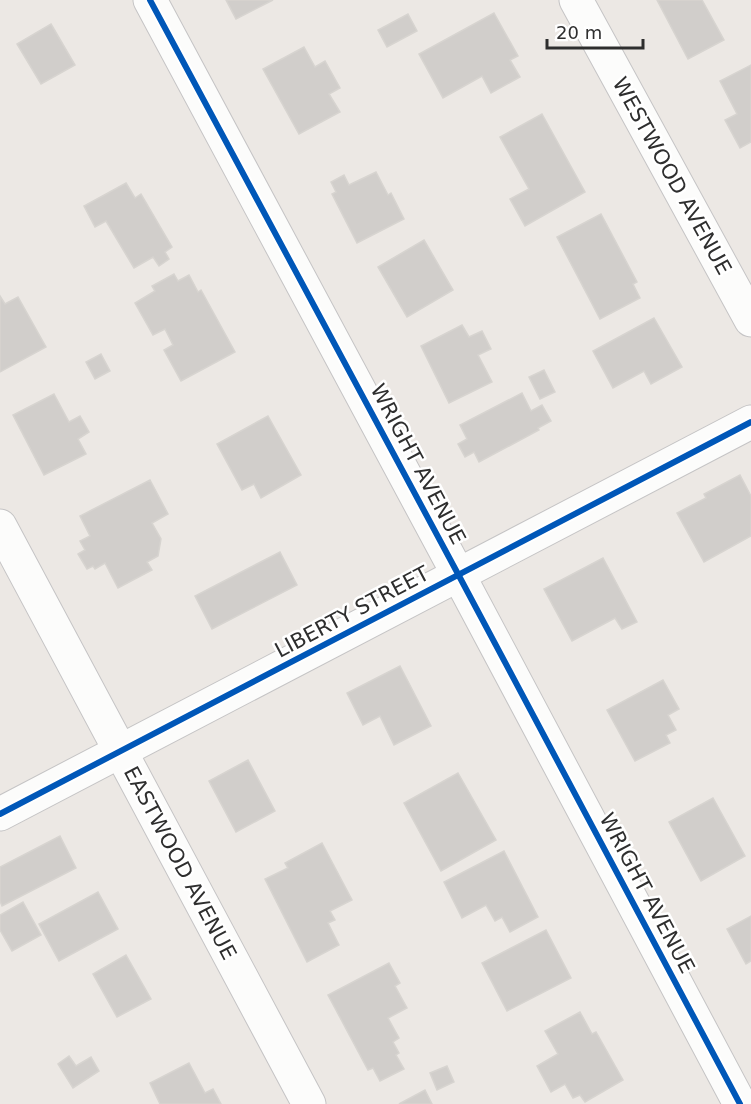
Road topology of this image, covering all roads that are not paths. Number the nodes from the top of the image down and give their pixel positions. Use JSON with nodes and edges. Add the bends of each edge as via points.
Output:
{"nodes":[{"id":1,"x":150,"y":0,"type":"edge"},
{"id":2,"x":576,"y":0,"type":"edge"},
{"id":3,"x":751,"y":320,"type":"edge"},
{"id":4,"x":751,"y":422,"type":"edge"},
{"id":5,"x":0,"y":526,"type":"edge"},
{"id":6,"x":458,"y":574,"type":"junction"},
{"id":7,"x":121,"y":752,"type":"junction"},
{"id":8,"x":0,"y":814,"type":"edge"},
{"id":9,"x":309,"y":1104,"type":"edge"},
{"id":10,"x":740,"y":1104,"type":"edge"}],
"edges":[{"from":1,"to":6,"type":"street","name":"WRIGHT AVENUE"},
{"from":2,"to":3,"type":"street","name":"WESTWOOD AVENUE"},
{"from":4,"to":6,"type":"street","name":"LIBERTY STREET"},
{"from":5,"to":7,"type":"street","name":"EASTWOOD AVENUE"},
{"from":6,"to":7,"type":"street","name":"LIBERTY STREET"},
{"from":6,"to":10,"type":"street","name":"WRIGHT AVENUE"},
{"from":7,"to":8,"type":"street","name":"LIBERTY STREET"},
{"from":7,"to":9,"type":"street","name":"EASTWOOD AVENUE"}]}
